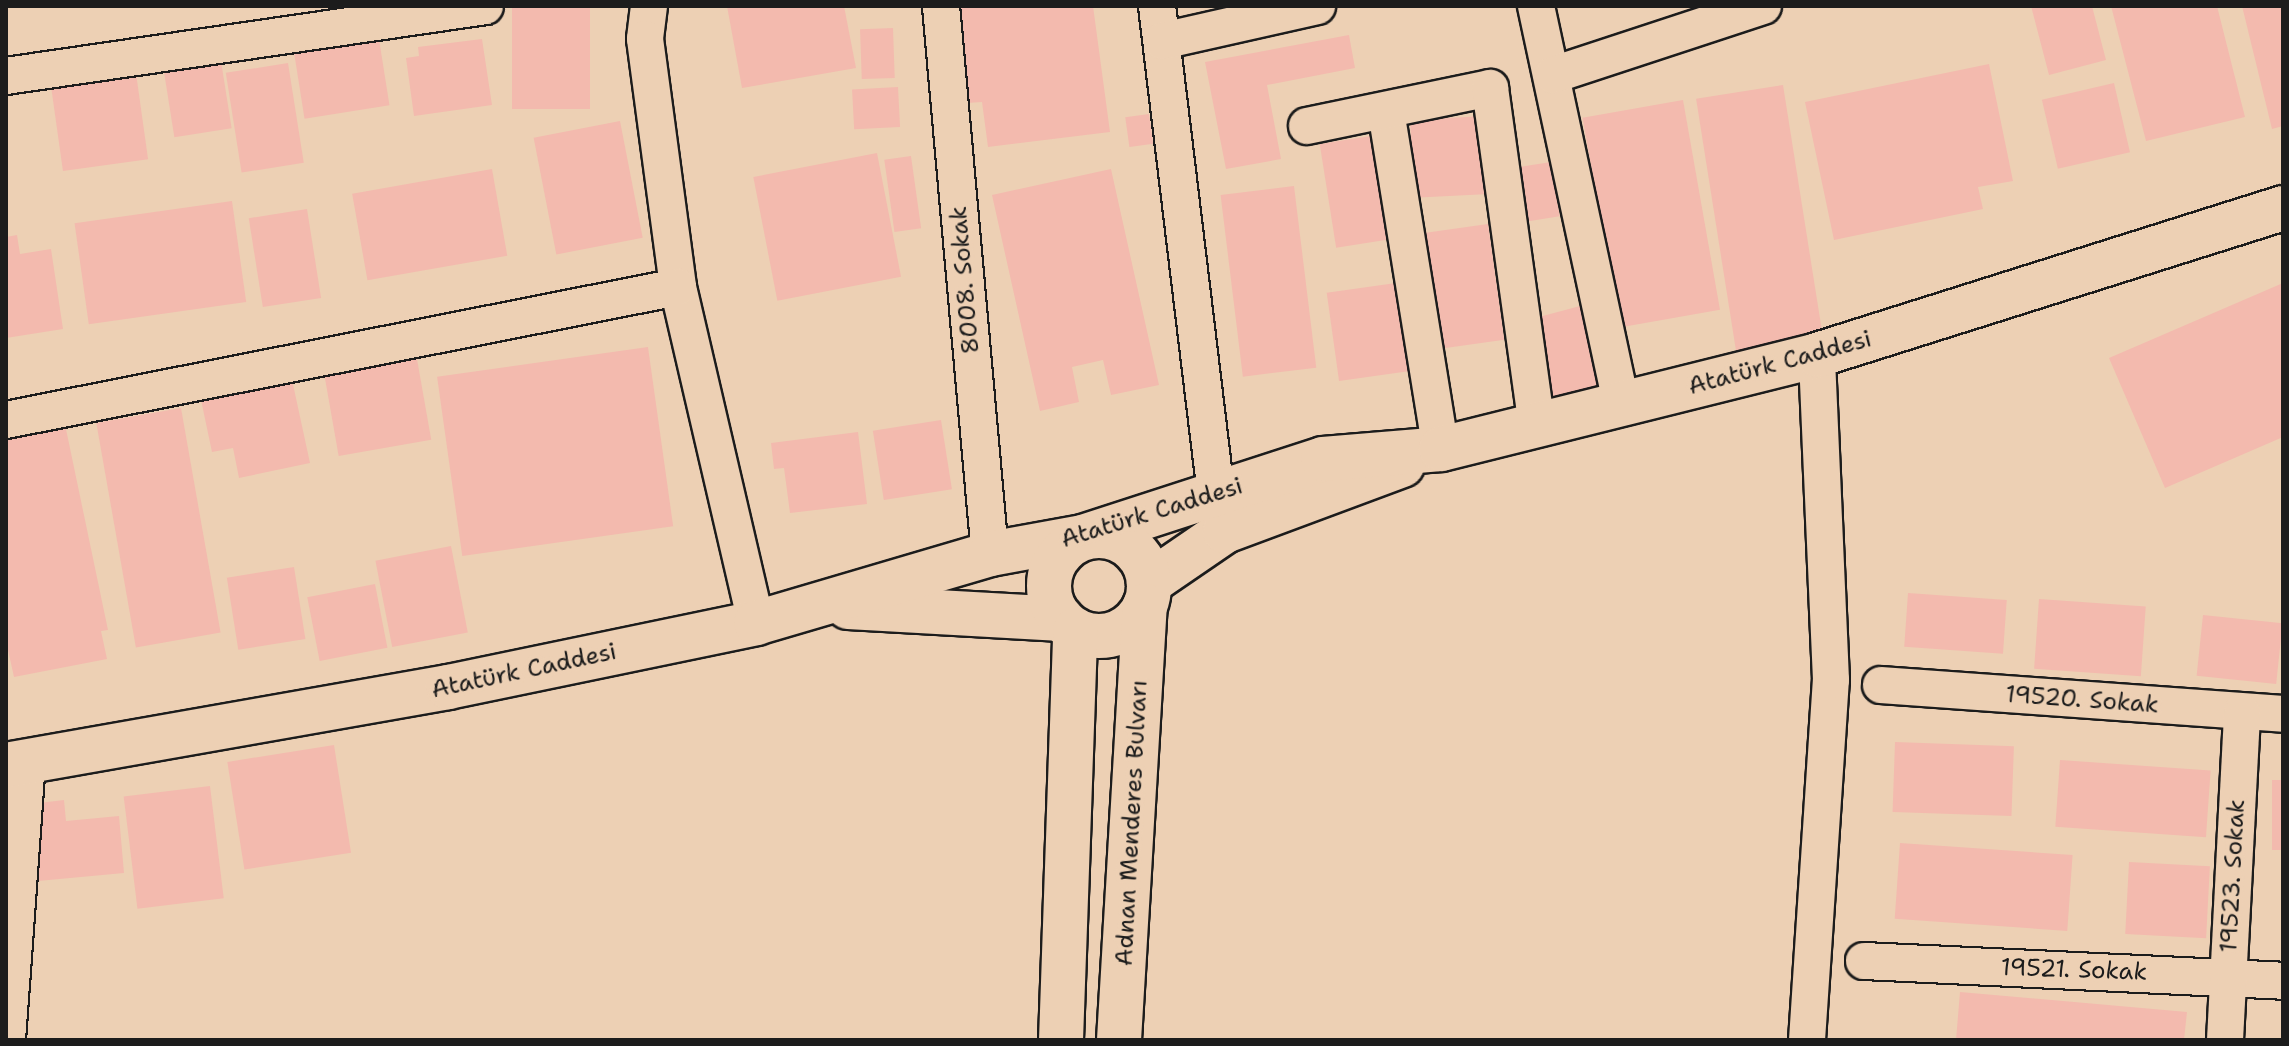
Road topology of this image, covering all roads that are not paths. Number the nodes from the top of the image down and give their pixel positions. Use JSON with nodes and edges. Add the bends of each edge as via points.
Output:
{"nodes":[{"id":1,"x":485,"y":6,"type":"edge"},
{"id":2,"x":649,"y":6,"type":"edge"},
{"id":3,"x":941,"y":6,"type":"edge"},
{"id":4,"x":1317,"y":6,"type":"edge"},
{"id":5,"x":1536,"y":6,"type":"edge"},
{"id":6,"x":1763,"y":6,"type":"edge"},
{"id":7,"x":293,"y":20,"type":"edge"},
{"id":8,"x":1160,"y":23,"type":"edge"},
{"id":9,"x":1553,"y":75,"type":"junction"},
{"id":10,"x":6,"y":76,"type":"edge"},
{"id":11,"x":1386,"y":111,"type":"junction"},
{"id":12,"x":1307,"y":126,"type":"dead end"},
{"id":13,"x":2283,"y":208,"type":"edge"},
{"id":14,"x":678,"y":287,"type":"junction"},
{"id":15,"x":1817,"y":355,"type":"junction"},
{"id":16,"x":1621,"y":404,"type":"junction"},
{"id":17,"x":6,"y":420,"type":"edge"},
{"id":18,"x":1537,"y":425,"type":"junction"},
{"id":19,"x":1441,"y":449,"type":"junction"},
{"id":20,"x":1216,"y":496,"type":"junction"},
{"id":21,"x":1083,"y":537,"type":"junction"},
{"id":22,"x":990,"y":554,"type":"junction"},
{"id":23,"x":1147,"y":595,"type":"junction"},
{"id":24,"x":813,"y":605,"type":"junction"},
{"id":25,"x":756,"y":623,"type":"junction"},
{"id":26,"x":1068,"y":624,"type":"junction"},
{"id":27,"x":1881,"y":685,"type":"dead end"},
{"id":28,"x":2242,"y":712,"type":"junction"},
{"id":29,"x":2283,"y":714,"type":"edge"},
{"id":30,"x":17,"y":762,"type":"edge"},
{"id":31,"x":1864,"y":961,"type":"dead end"},
{"id":32,"x":2227,"y":977,"type":"junction"},
{"id":33,"x":2283,"y":981,"type":"edge"},
{"id":34,"x":7,"y":1040,"type":"edge"},
{"id":35,"x":1061,"y":1040,"type":"edge"},
{"id":36,"x":1119,"y":1040,"type":"edge"},
{"id":37,"x":1807,"y":1040,"type":"edge"},
{"id":38,"x":2225,"y":1040,"type":"edge"}],
"edges":[{"from":1,"to":7,"type":"street"},
{"from":2,"to":14,"type":"street","via":[[645,39]]},
{"from":3,"to":22,"type":"street","name":"8008. Sokak"},
{"from":4,"to":8,"type":"street"},
{"from":5,"to":9,"type":"street"},
{"from":6,"to":9,"type":"street"},
{"from":7,"to":10,"type":"street"},
{"from":8,"to":20,"type":"street"},
{"from":9,"to":16,"type":"street"},
{"from":11,"to":12,"type":"street"},
{"from":11,"to":18,"type":"street","via":[[1490,88]]},
{"from":11,"to":19,"type":"street"},
{"from":13,"to":15,"type":"street","name":"Atatürk Caddesi"},
{"from":14,"to":17,"type":"street"},
{"from":14,"to":25,"type":"street"},
{"from":15,"to":16,"type":"street","name":"Atatürk Caddesi"},
{"from":15,"to":37,"type":"street","via":[[1831,680]]},
{"from":16,"to":18,"type":"street","name":"Atatürk Caddesi"},
{"from":18,"to":19,"type":"street","name":"Atatürk Caddesi"},
{"from":19,"to":20,"type":"street","name":"Atatürk Caddesi","via":[[1323,459]]},
{"from":19,"to":23,"type":"street","via":[[1225,531]]},
{"from":20,"to":21,"type":"street","name":"Atatürk Caddesi"},
{"from":21,"to":22,"type":"street","name":"Atatürk Caddesi"},
{"from":21,"to":23,"type":"street","via":[[1100,535],[1131,546],[1142,559]]},
{"from":21,"to":26,"type":"street","via":[[1057,558],[1050,573],[1050,597]]},
{"from":22,"to":24,"type":"street","name":"Atatürk Caddesi"},
{"from":23,"to":26,"type":"street","via":[[1123,630],[1107,636]]},
{"from":23,"to":36,"type":"street","name":"Adnan Menderes Bulvarı"},
{"from":24,"to":25,"type":"street","name":"Atatürk Caddesi"},
{"from":24,"to":26,"type":"street"},
{"from":25,"to":30,"type":"street","name":"Atatürk Caddesi","via":[[448,687]]},
{"from":26,"to":35,"type":"street"},
{"from":27,"to":28,"type":"street","name":"19520. Sokak"},
{"from":28,"to":29,"type":"street","name":"19520. Sokak"},
{"from":28,"to":32,"type":"street","name":"19523. Sokak"},
{"from":30,"to":34,"type":"street"},
{"from":31,"to":32,"type":"street","name":"19521. Sokak"},
{"from":32,"to":33,"type":"street","name":"19521. Sokak"},
{"from":32,"to":38,"type":"street","name":"19523. Sokak"}]}
